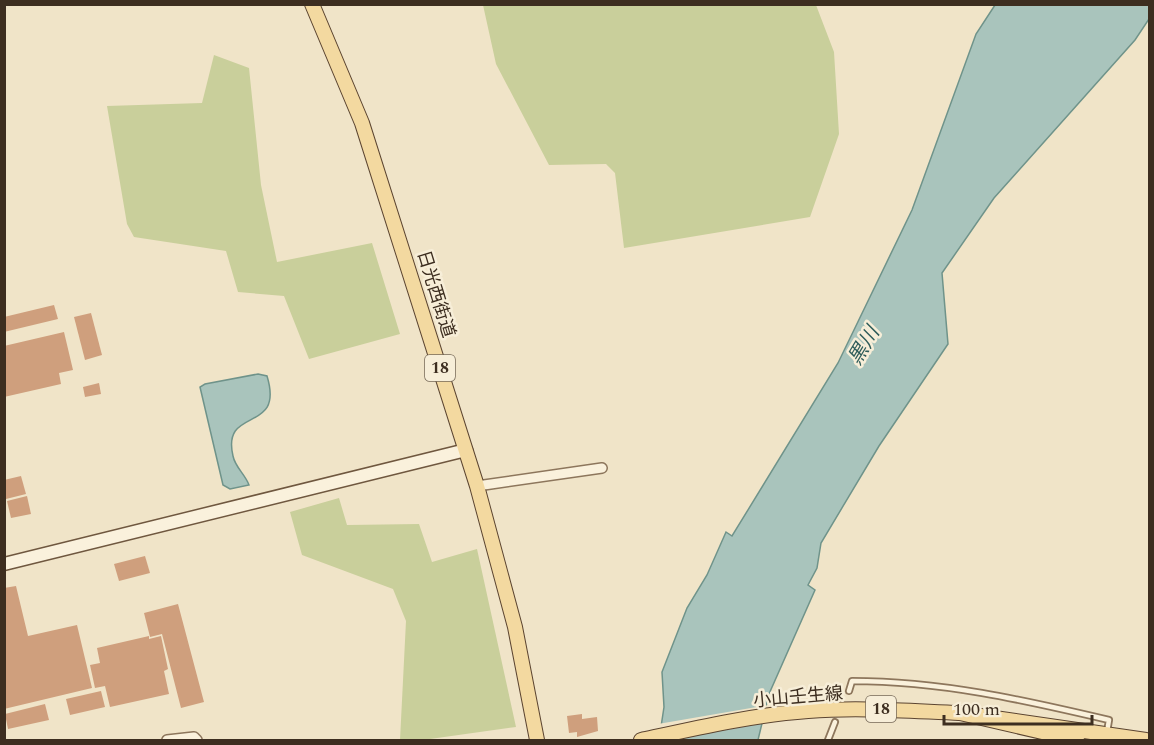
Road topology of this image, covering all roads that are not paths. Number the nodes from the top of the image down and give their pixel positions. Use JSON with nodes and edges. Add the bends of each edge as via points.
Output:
{"nodes":[{"id":1,"x":312,"y":4,"type":"edge"},
{"id":2,"x":466,"y":450,"type":"junction"},
{"id":3,"x":602,"y":468,"type":"dead end"},
{"id":4,"x":477,"y":486,"type":"junction"},
{"id":5,"x":4,"y":564,"type":"edge"},
{"id":6,"x":849,"y":691,"type":"dead end"},
{"id":7,"x":960,"y":713,"type":"junction"},
{"id":8,"x":835,"y":722,"type":"dead end"},
{"id":9,"x":536,"y":725,"type":"junction"},
{"id":10,"x":1107,"y":737,"type":"edge"},
{"id":11,"x":167,"y":741,"type":"edge"},
{"id":12,"x":197,"y":741,"type":"edge"},
{"id":13,"x":537,"y":741,"type":"edge"},
{"id":14,"x":546,"y":741,"type":"edge"},
{"id":15,"x":641,"y":741,"type":"edge"},
{"id":16,"x":828,"y":741,"type":"edge"},
{"id":17,"x":1077,"y":741,"type":"edge"},
{"id":18,"x":1146,"y":741,"type":"edge"}],
"edges":[{"from":1,"to":2,"type":"main road","name":"日光西街道","number":"18","via":[[362,123]]},
{"from":2,"to":4,"type":"main road","name":"日光西街道","number":"18"},
{"from":2,"to":5,"type":"street"},
{"from":3,"to":4,"type":"street"},
{"from":4,"to":9,"type":"main road","name":"日光西街道","number":"18","via":[[500,566]]},
{"from":6,"to":10,"type":"lane","via":[[852,681],[899,681],[969,690],[1109,720]]},
{"from":7,"to":10,"type":"main road","name":"小山壬生線","number":"18"},
{"from":7,"to":15,"type":"main road","name":"小山壬生線","number":"18","via":[[886,709],[801,712]]},
{"from":7,"to":17,"type":"main road","name":"小山壬生線","number":"18"},
{"from":8,"to":16,"type":"lane"},
{"from":9,"to":13,"type":"main road","name":"日光西街道","number":"18"},
{"from":9,"to":14,"type":"main road"},
{"from":10,"to":18,"type":"main road","name":"小山壬生線","number":"18"},
{"from":11,"to":12,"type":"street","via":[[194,737]]}]}
